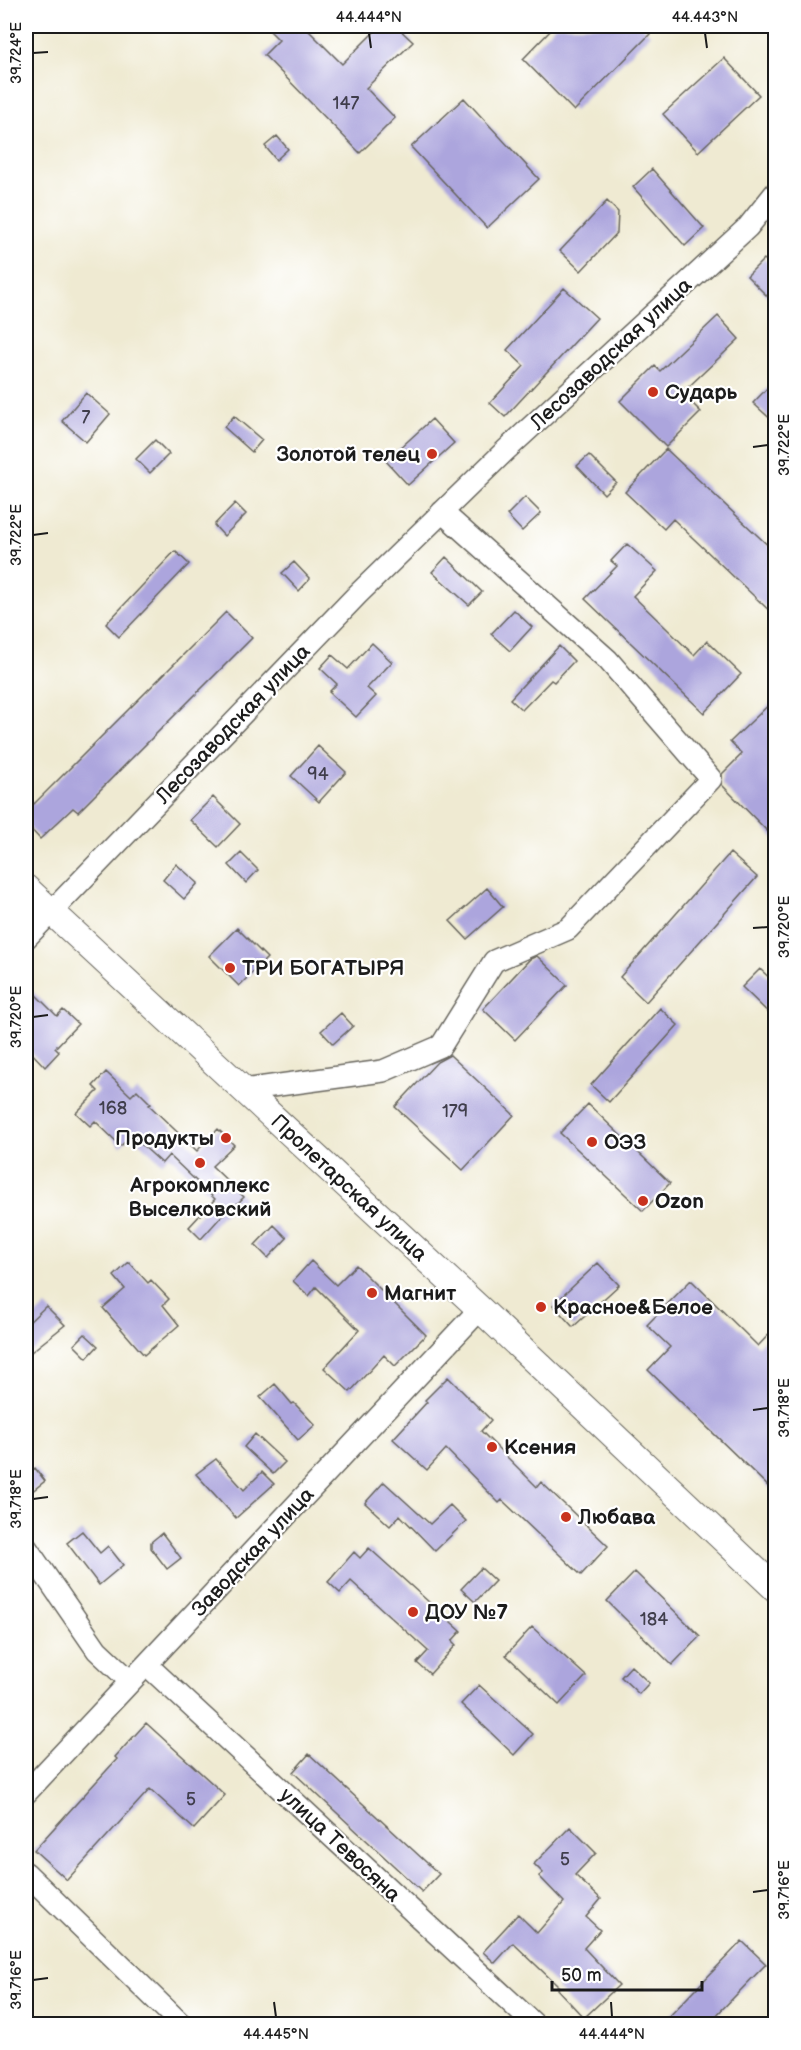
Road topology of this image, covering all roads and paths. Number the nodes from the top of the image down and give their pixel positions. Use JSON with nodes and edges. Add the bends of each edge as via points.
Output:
{"nodes":[{"id":1,"x":776,"y":192,"type":"edge"},
{"id":2,"x":442,"y":512,"type":"junction"},
{"id":3,"x":26,"y":888,"type":"edge"},
{"id":4,"x":51,"y":912,"type":"junction"},
{"id":5,"x":26,"y":938,"type":"edge"},
{"id":6,"x":243,"y":1090,"type":"junction"},
{"id":7,"x":480,"y":1310,"type":"junction"},
{"id":8,"x":26,"y":1547,"type":"edge"},
{"id":9,"x":776,"y":1589,"type":"edge"},
{"id":10,"x":147,"y":1665,"type":"junction"},
{"id":11,"x":130,"y":1682,"type":"junction"},
{"id":12,"x":26,"y":1793,"type":"edge"},
{"id":13,"x":26,"y":1873,"type":"edge"},
{"id":14,"x":181,"y":2025,"type":"edge"},
{"id":15,"x":534,"y":2025,"type":"edge"}],
"edges":[{"from":1,"to":2,"type":"street","name":"Лесозаводская улица","via":[[748,227]]},
{"from":2,"to":4,"type":"street","name":"Лесозаводская улица"},
{"from":2,"to":6,"type":"street","via":[[608,660],[711,779],[568,929],[494,961],[441,1046],[382,1071]]},
{"from":3,"to":4,"type":"street","name":"Пролетарская улица"},
{"from":4,"to":5,"type":"street","name":"Лесозаводская улица"},
{"from":4,"to":6,"type":"street","name":"Пролетарская улица"},
{"from":6,"to":7,"type":"street","name":"Пролетарская улица"},
{"from":7,"to":9,"type":"street","name":"Пролетарская улица"},
{"from":7,"to":10,"type":"street","name":"Заводская улица"},
{"from":8,"to":11,"type":"street","via":[[97,1650]]},
{"from":10,"to":11,"type":"street","name":"Заводская улица"},
{"from":10,"to":15,"type":"street","name":"улица Тевосяна"},
{"from":11,"to":12,"type":"street","name":"Заводская улица"},
{"from":13,"to":14,"type":"street"}]}
